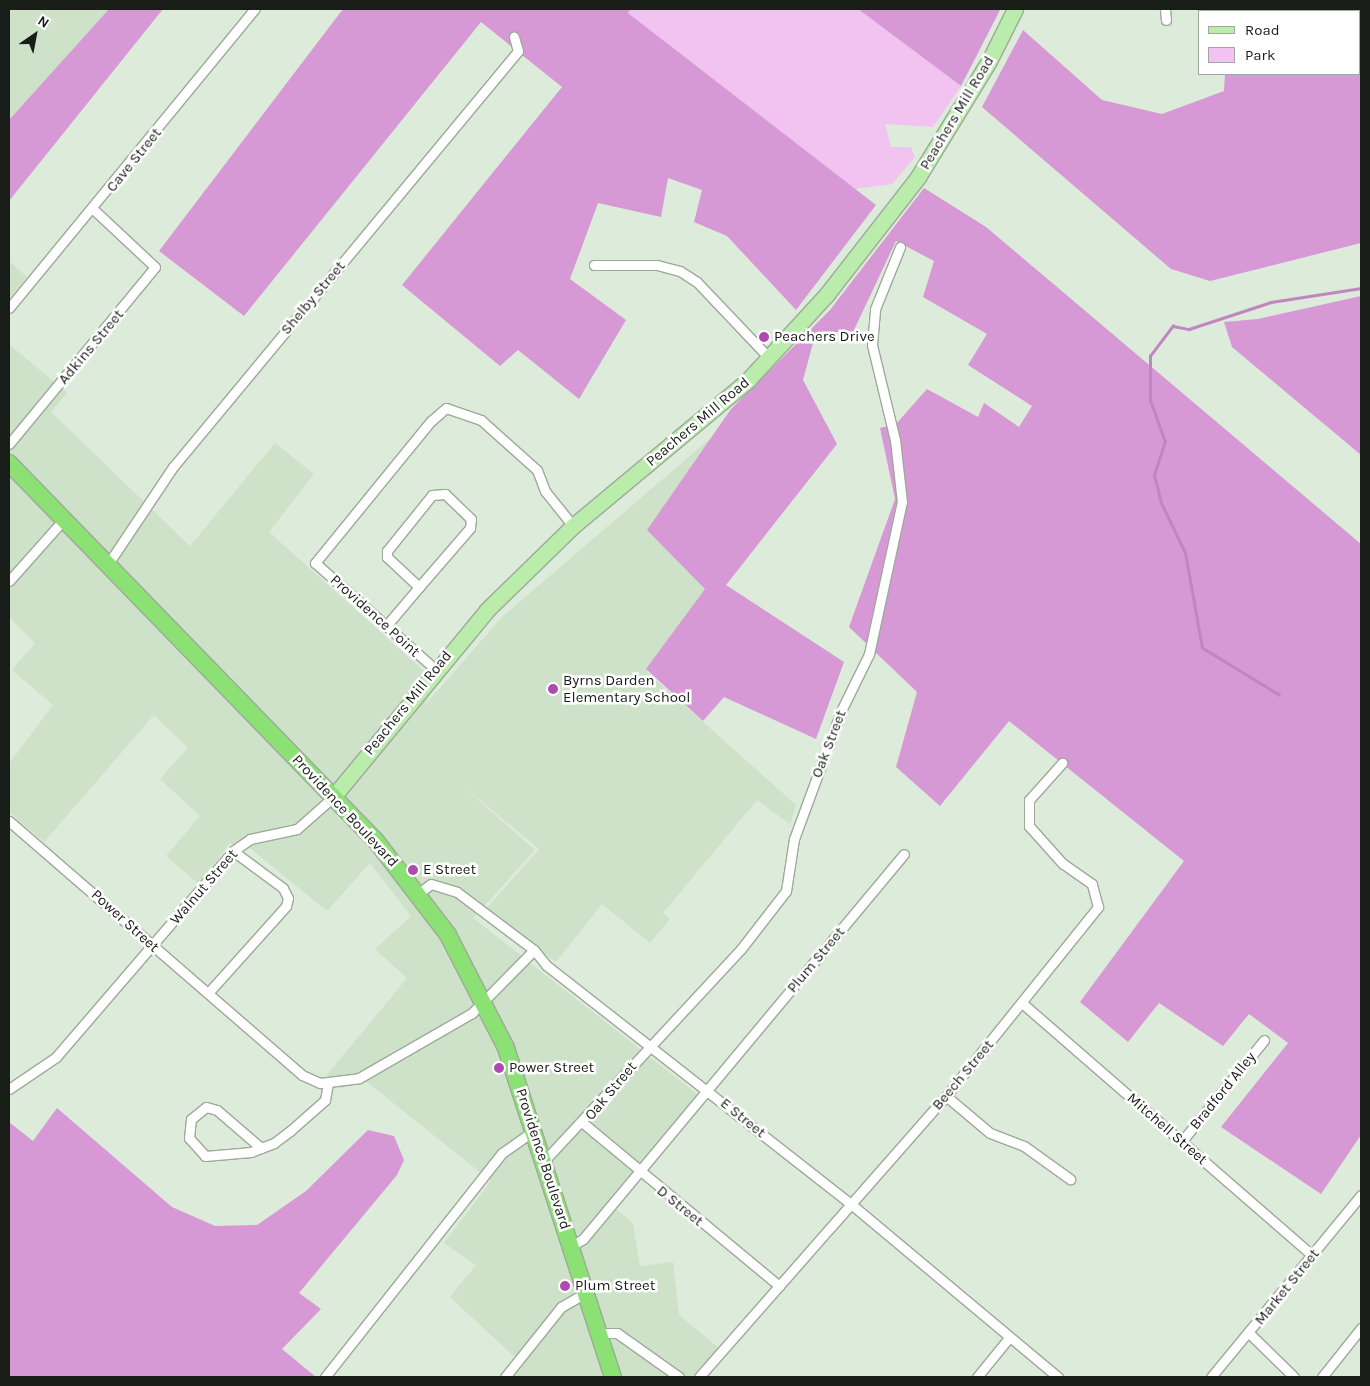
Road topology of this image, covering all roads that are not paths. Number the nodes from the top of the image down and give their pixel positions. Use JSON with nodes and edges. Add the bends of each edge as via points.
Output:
{"nodes":[{"id":1,"x":255,"y":9,"type":"edge"},
{"id":2,"x":1015,"y":9,"type":"edge"},
{"id":3,"x":1165,"y":9,"type":"edge"},
{"id":4,"x":1166,"y":20,"type":"dead end"},
{"id":5,"x":514,"y":37,"type":"dead end"},
{"id":6,"x":94,"y":210,"type":"junction"},
{"id":7,"x":900,"y":247,"type":"dead end"},
{"id":8,"x":594,"y":265,"type":"dead end"},
{"id":9,"x":9,"y":308,"type":"edge"},
{"id":10,"x":769,"y":358,"type":"junction"},
{"id":11,"x":9,"y":444,"type":"edge"},
{"id":12,"x":9,"y":463,"type":"edge"},
{"id":13,"x":64,"y":518,"type":"junction"},
{"id":14,"x":573,"y":526,"type":"junction"},
{"id":15,"x":108,"y":564,"type":"junction"},
{"id":16,"x":9,"y":581,"type":"edge"},
{"id":17,"x":419,"y":587,"type":"junction"},
{"id":18,"x":386,"y":626,"type":"junction"},
{"id":19,"x":435,"y":669,"type":"junction"},
{"id":20,"x":1062,"y":763,"type":"dead end"},
{"id":21,"x":333,"y":797,"type":"junction"},
{"id":22,"x":9,"y":822,"type":"edge"},
{"id":23,"x":233,"y":851,"type":"junction"},
{"id":24,"x":904,"y":854,"type":"dead end"},
{"id":25,"x":418,"y":894,"type":"junction"},
{"id":26,"x":155,"y":945,"type":"junction"},
{"id":27,"x":534,"y":950,"type":"junction"},
{"id":28,"x":208,"y":993,"type":"junction"},
{"id":29,"x":486,"y":1002,"type":"junction"},
{"id":30,"x":1022,"y":1004,"type":"junction"},
{"id":31,"x":1264,"y":1040,"type":"dead end"},
{"id":32,"x":649,"y":1045,"type":"junction"},
{"id":33,"x":328,"y":1084,"type":"junction"},
{"id":34,"x":9,"y":1089,"type":"edge"},
{"id":35,"x":708,"y":1090,"type":"junction"},
{"id":36,"x":946,"y":1096,"type":"junction"},
{"id":37,"x":584,"y":1123,"type":"junction"},
{"id":38,"x":534,"y":1131,"type":"junction"},
{"id":39,"x":1182,"y":1141,"type":"junction"},
{"id":40,"x":261,"y":1148,"type":"junction"},
{"id":41,"x":544,"y":1161,"type":"junction"},
{"id":42,"x":639,"y":1172,"type":"junction"},
{"id":43,"x":1070,"y":1179,"type":"dead end"},
{"id":44,"x":1361,"y":1196,"type":"edge"},
{"id":45,"x":851,"y":1204,"type":"junction"},
{"id":46,"x":571,"y":1246,"type":"junction"},
{"id":47,"x":1312,"y":1255,"type":"junction"},
{"id":48,"x":779,"y":1286,"type":"junction"},
{"id":49,"x":585,"y":1293,"type":"junction"},
{"id":50,"x":1361,"y":1328,"type":"edge"},
{"id":51,"x":598,"y":1333,"type":"junction"},
{"id":52,"x":1249,"y":1333,"type":"junction"},
{"id":53,"x":1008,"y":1339,"type":"junction"},
{"id":54,"x":325,"y":1377,"type":"edge"},
{"id":55,"x":505,"y":1377,"type":"edge"},
{"id":56,"x":613,"y":1377,"type":"edge"},
{"id":57,"x":679,"y":1377,"type":"edge"},
{"id":58,"x":699,"y":1377,"type":"edge"},
{"id":59,"x":977,"y":1377,"type":"edge"},
{"id":60,"x":1058,"y":1377,"type":"edge"},
{"id":61,"x":1211,"y":1377,"type":"edge"},
{"id":62,"x":1294,"y":1377,"type":"edge"},
{"id":63,"x":1322,"y":1377,"type":"edge"}],
"edges":[{"from":1,"to":6,"type":"street","name":"Cave Street"},
{"from":2,"to":10,"type":"main road","name":"Peachers Mill Road","via":[[984,69],[918,177],[827,294]]},
{"from":3,"to":4,"type":"street"},
{"from":5,"to":15,"type":"street","name":"Shelby Street","via":[[518,51],[173,467]]},
{"from":6,"to":9,"type":"street","name":"Cave Street"},
{"from":6,"to":11,"type":"street","name":"Adkins Street","via":[[154,262],[152,273]]},
{"from":7,"to":32,"type":"street","name":"Oak Street","via":[[875,309],[872,345],[895,440],[902,502],[868,654],[841,711],[794,839],[786,891],[741,948]]},
{"from":8,"to":10,"type":"street","via":[[649,264],[680,271],[697,282]]},
{"from":10,"to":14,"type":"main road","name":"Peachers Mill Road","via":[[724,402]]},
{"from":12,"to":13,"type":"highway","name":"Providence Boulevard"},
{"from":13,"to":15,"type":"highway","name":"Providence Boulevard"},
{"from":13,"to":16,"type":"street"},
{"from":14,"to":18,"type":"street","name":"Providence Point","via":[[545,491],[537,470],[481,420],[446,408],[408,448],[315,563]]},
{"from":14,"to":19,"type":"main road","name":"Peachers Mill Road","via":[[487,610]]},
{"from":15,"to":21,"type":"highway","name":"Providence Boulevard"},
{"from":17,"to":17,"type":"street","via":[[470,528],[471,519],[445,494],[432,496],[387,551],[387,557]]},
{"from":17,"to":18,"type":"street"},
{"from":18,"to":19,"type":"street","name":"Providence Point"},
{"from":19,"to":21,"type":"main road","name":"Peachers Mill Road"},
{"from":20,"to":30,"type":"street","name":"Beech Street","via":[[1028,800],[1029,826],[1062,864],[1092,884],[1098,906]]},
{"from":21,"to":23,"type":"street","name":"Walnut Street","via":[[297,829],[250,839]]},
{"from":21,"to":25,"type":"highway","name":"Providence Boulevard","via":[[376,840]]},
{"from":22,"to":26,"type":"street","name":"Power Street"},
{"from":23,"to":26,"type":"street","name":"Walnut Street"},
{"from":23,"to":28,"type":"street","via":[[282,888],[286,906]]},
{"from":24,"to":35,"type":"street","name":"Plum Street"},
{"from":25,"to":27,"type":"street","name":"E Street","via":[[431,884],[457,892]]},
{"from":25,"to":29,"type":"highway","name":"Providence Boulevard"},
{"from":26,"to":28,"type":"street","name":"Power Street"},
{"from":26,"to":34,"type":"street","name":"Walnut Street","via":[[56,1057]]},
{"from":27,"to":29,"type":"street","name":"Power Street"},
{"from":27,"to":32,"type":"street","name":"E Street","via":[[546,965]]},
{"from":28,"to":33,"type":"street","name":"Power Street","via":[[306,1078]]},
{"from":29,"to":33,"type":"street","name":"Power Street","via":[[359,1078]]},
{"from":29,"to":38,"type":"highway","name":"Providence Boulevard"},
{"from":30,"to":36,"type":"street","name":"Beech Street"},
{"from":30,"to":39,"type":"street","name":"Mitchell Street"},
{"from":31,"to":39,"type":"street","name":"Bradford Alley"},
{"from":32,"to":35,"type":"street","name":"E Street"},
{"from":32,"to":37,"type":"street","name":"Oak Street"},
{"from":33,"to":40,"type":"street","via":[[325,1100],[274,1143]]},
{"from":35,"to":42,"type":"street","name":"Plum Street"},
{"from":35,"to":45,"type":"street","name":"E Street"},
{"from":36,"to":43,"type":"street","via":[[990,1132],[1024,1146]]},
{"from":36,"to":45,"type":"street","name":"Beech Street"},
{"from":37,"to":41,"type":"street","name":"Oak Street"},
{"from":37,"to":42,"type":"street","name":"D Street"},
{"from":38,"to":41,"type":"highway","name":"Providence Boulevard"},
{"from":38,"to":54,"type":"street","via":[[502,1153]]},
{"from":39,"to":47,"type":"street","name":"Mitchell Street"},
{"from":40,"to":40,"type":"street","via":[[217,1110],[206,1107],[191,1119],[189,1138],[205,1156],[222,1157]]},
{"from":41,"to":46,"type":"highway","name":"Providence Boulevard"},
{"from":42,"to":46,"type":"street","name":"Plum Street","via":[[583,1239]]},
{"from":42,"to":48,"type":"street","name":"D Street"},
{"from":44,"to":47,"type":"street","name":"Market Street"},
{"from":45,"to":48,"type":"street","name":"Beech Street"},
{"from":45,"to":53,"type":"street","name":"E Street"},
{"from":46,"to":49,"type":"highway","name":"Providence Boulevard"},
{"from":47,"to":52,"type":"street","name":"Market Street"},
{"from":48,"to":58,"type":"street","name":"Beech Street"},
{"from":49,"to":51,"type":"highway","name":"Providence Boulevard"},
{"from":49,"to":55,"type":"street","via":[[560,1307]]},
{"from":50,"to":63,"type":"street"},
{"from":51,"to":56,"type":"highway","name":"Providence Boulevard"},
{"from":51,"to":57,"type":"street","via":[[617,1333]]},
{"from":52,"to":61,"type":"street","name":"Market Street"},
{"from":52,"to":62,"type":"street"},
{"from":53,"to":59,"type":"street"},
{"from":53,"to":60,"type":"street","name":"E Street"}]}
